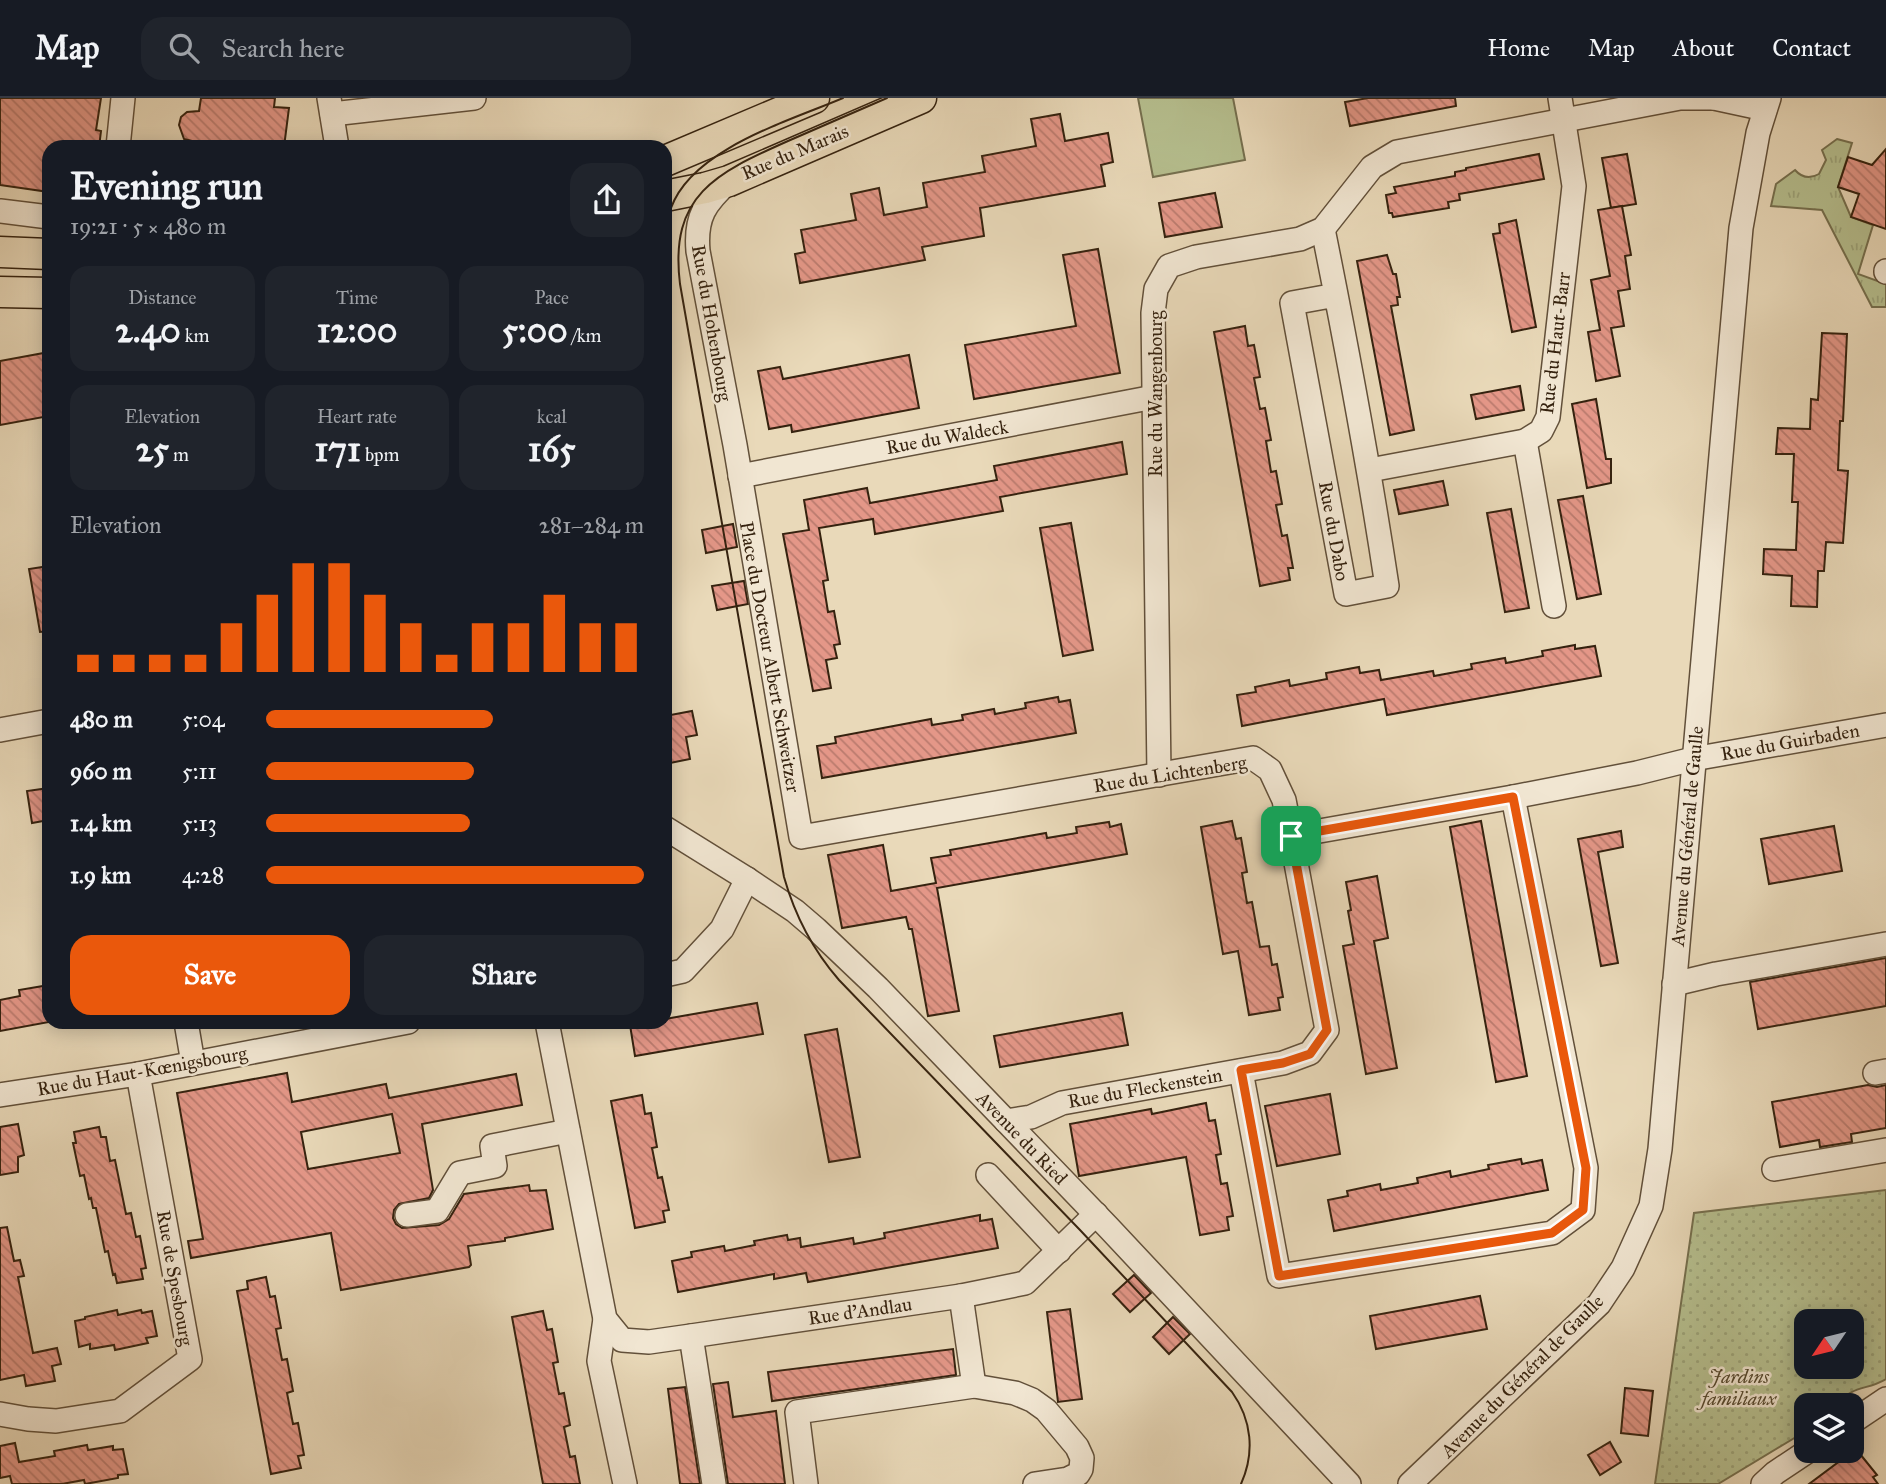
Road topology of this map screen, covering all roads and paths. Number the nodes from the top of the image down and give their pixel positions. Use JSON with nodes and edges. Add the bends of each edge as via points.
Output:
{"nodes":[{"id":1,"x":123,"y":98,"type":"edge"},
{"id":2,"x":474,"y":98,"type":"edge"},
{"id":3,"x":814,"y":98,"type":"edge"},
{"id":4,"x":921,"y":98,"type":"edge"},
{"id":5,"x":1713,"y":98,"type":"edge"},
{"id":6,"x":1767,"y":103,"type":"edge"},
{"id":7,"x":330,"y":106,"type":"edge"},
{"id":8,"x":1562,"y":109,"type":"edge"},
{"id":9,"x":119,"y":140,"type":"edge"},
{"id":10,"x":336,"y":140,"type":"edge"},
{"id":11,"x":672,"y":159,"type":"edge"},
{"id":12,"x":672,"y":167,"type":"edge"},
{"id":13,"x":729,"y":181,"type":"junction"},
{"id":14,"x":679,"y":193,"type":"edge"},
{"id":15,"x":0,"y":211,"type":"edge"},
{"id":16,"x":42,"y":216,"type":"edge"},
{"id":17,"x":698,"y":224,"type":"junction"},
{"id":18,"x":1322,"y":229,"type":"junction"},
{"id":19,"x":0,"y":252,"type":"edge"},
{"id":20,"x":42,"y":254,"type":"edge"},
{"id":21,"x":0,"y":292,"type":"edge"},
{"id":22,"x":42,"y":293,"type":"edge"},
{"id":23,"x":1336,"y":295,"type":"junction"},
{"id":24,"x":1154,"y":397,"type":"junction"},
{"id":25,"x":1525,"y":441,"type":"junction"},
{"id":26,"x":1370,"y":470,"type":"junction"},
{"id":27,"x":740,"y":476,"type":"junction"},
{"id":28,"x":1555,"y":606,"type":"dead end"},
{"id":29,"x":42,"y":722,"type":"edge"},
{"id":30,"x":1886,"y":726,"type":"edge"},
{"id":31,"x":0,"y":730,"type":"edge"},
{"id":32,"x":1693,"y":759,"type":"junction"},
{"id":33,"x":1159,"y":775,"type":"junction"},
{"id":34,"x":1513,"y":797,"type":"junction"},
{"id":35,"x":672,"y":832,"type":"edge"},
{"id":36,"x":1291,"y":836,"type":"junction"},
{"id":37,"x":801,"y":838,"type":"joint"},
{"id":38,"x":747,"y":879,"type":"junction"},
{"id":39,"x":1886,"y":944,"type":"edge"},
{"id":40,"x":672,"y":973,"type":"edge"},
{"id":41,"x":1674,"y":984,"type":"junction"},
{"id":42,"x":187,"y":1029,"type":"edge"},
{"id":43,"x":371,"y":1029,"type":"edge"},
{"id":44,"x":548,"y":1029,"type":"edge"},
{"id":45,"x":193,"y":1063,"type":"junction"},
{"id":46,"x":1241,"y":1070,"type":"junction"},
{"id":47,"x":138,"y":1074,"type":"junction"},
{"id":48,"x":0,"y":1095,"type":"edge"},
{"id":49,"x":1006,"y":1121,"type":"junction"},
{"id":50,"x":568,"y":1131,"type":"junction"},
{"id":51,"x":1886,"y":1150,"type":"edge"},
{"id":52,"x":1774,"y":1169,"type":"dead end"},
{"id":53,"x":988,"y":1175,"type":"dead end"},
{"id":54,"x":1096,"y":1214,"type":"junction"},
{"id":55,"x":407,"y":1215,"type":"dead end"},
{"id":56,"x":1059,"y":1251,"type":"junction"},
{"id":57,"x":961,"y":1296,"type":"junction"},
{"id":58,"x":605,"y":1320,"type":"junction"},
{"id":59,"x":691,"y":1336,"type":"junction"},
{"id":60,"x":974,"y":1386,"type":"junction"},
{"id":61,"x":1886,"y":1399,"type":"edge"},
{"id":62,"x":0,"y":1414,"type":"edge"},
{"id":63,"x":1864,"y":1414,"type":"edge"},
{"id":64,"x":1794,"y":1460,"type":"edge"},
{"id":65,"x":625,"y":1484,"type":"edge"},
{"id":66,"x":714,"y":1484,"type":"edge"},
{"id":67,"x":806,"y":1484,"type":"edge"},
{"id":68,"x":1035,"y":1484,"type":"edge"},
{"id":69,"x":1349,"y":1484,"type":"edge"},
{"id":70,"x":1410,"y":1484,"type":"edge"},
{"id":71,"x":1763,"y":1484,"type":"edge"}],
"edges":[{"from":1,"to":9,"type":"street"},
{"from":2,"to":7,"type":"street"},
{"from":3,"to":11,"type":"main road"},
{"from":4,"to":13,"type":"main road","name":"Rue du Marais"},
{"from":5,"to":6,"type":"street"},
{"from":5,"to":8,"type":"street"},
{"from":6,"to":32,"type":"street","name":"Avenue du Général de Gaulle","via":[[1741,228]]},
{"from":7,"to":10,"type":"street"},
{"from":8,"to":18,"type":"street","via":[[1397,152],[1372,167]]},
{"from":8,"to":25,"type":"street","name":"Rue du Haut-Barr","via":[[1574,186],[1548,417],[1541,431]]},
{"from":12,"to":14,"type":"street","via":[[680,173]]},
{"from":13,"to":14,"type":"main road","name":"Rue du Marais"},
{"from":13,"to":17,"type":"street","name":"Rue du Hohenbourg","via":[[709,201]]},
{"from":14,"to":17,"type":"street","via":[[698,211]]},
{"from":15,"to":16,"type":"street"},
{"from":17,"to":27,"type":"street","name":"Rue du Hohenbourg","via":[[698,251]]},
{"from":18,"to":23,"type":"street","name":"Rue du Dabo"},
{"from":18,"to":24,"type":"street","name":"Rue du Wangenbourg","via":[[1300,239],[1169,266],[1156,289],[1153,313]]},
{"from":19,"to":20,"type":"main road"},
{"from":21,"to":22,"type":"main road"},
{"from":23,"to":26,"type":"street","name":"Rue du Dabo"},
{"from":23,"to":26,"type":"street","name":"Rue du Dabo","via":[[1292,303],[1346,594],[1387,586]]},
{"from":24,"to":27,"type":"street","name":"Rue du Waldeck"},
{"from":24,"to":33,"type":"street","name":"Rue du Wangenbourg"},
{"from":25,"to":26,"type":"street"},
{"from":25,"to":28,"type":"street"},
{"from":27,"to":37,"type":"street","name":"Place du Docteur Albert Schweitzer"},
{"from":29,"to":31,"type":"street"},
{"from":30,"to":32,"type":"street","name":"Rue du Guirbaden"},
{"from":32,"to":34,"type":"street"},
{"from":32,"to":41,"type":"street","name":"Avenue du Général de Gaulle"},
{"from":33,"to":36,"type":"street","name":"Rue du Lichtenberg","via":[[1253,758],[1270,770],[1284,800]]},
{"from":33,"to":37,"type":"street","name":"Rue du Lichtenberg"},
{"from":34,"to":36,"type":"street"},
{"from":34,"to":46,"type":"street","via":[[1586,1168],[1583,1210],[1552,1233],[1279,1276]]},
{"from":35,"to":38,"type":"street","name":"Avenue du Ried"},
{"from":36,"to":46,"type":"street","name":"Rue du Fleckenstein","via":[[1327,1030],[1310,1054]]},
{"from":38,"to":40,"type":"street","via":[[722,929],[683,971]]},
{"from":38,"to":49,"type":"street","name":"Avenue du Ried","via":[[816,929]]},
{"from":39,"to":41,"type":"street"},
{"from":41,"to":70,"type":"street","name":"Avenue du Général de Gaulle","via":[[1651,1206],[1623,1268],[1599,1304]]},
{"from":42,"to":45,"type":"street"},
{"from":43,"to":45,"type":"street","name":"Rue du Haut-Kœnigsbourg"},
{"from":44,"to":50,"type":"street"},
{"from":45,"to":47,"type":"street","name":"Rue du Haut-Kœnigsbourg"},
{"from":46,"to":49,"type":"street","name":"Rue du Fleckenstein","via":[[1062,1103],[1031,1117]]},
{"from":47,"to":48,"type":"street","name":"Rue du Haut-Kœnigsbourg"},
{"from":47,"to":62,"type":"street","name":"Rue de Spesbourg","via":[[190,1359],[120,1411],[56,1421]]},
{"from":49,"to":54,"type":"street","name":"Avenue du Ried"},
{"from":50,"to":55,"type":"street","via":[[492,1146],[495,1166],[460,1173],[437,1211]]},
{"from":50,"to":58,"type":"street"},
{"from":51,"to":52,"type":"street"},
{"from":53,"to":56,"type":"street"},
{"from":54,"to":56,"type":"street","name":"Rue d'Andlau"},
{"from":54,"to":69,"type":"street","name":"Avenue du Ried"},
{"from":56,"to":57,"type":"street","name":"Rue d'Andlau","via":[[1026,1283]]},
{"from":57,"to":59,"type":"street","name":"Rue d'Andlau"},
{"from":57,"to":60,"type":"street"},
{"from":58,"to":59,"type":"street","name":"Rue d'Andlau","via":[[622,1340],[649,1342]]},
{"from":58,"to":65,"type":"street","via":[[599,1361]]},
{"from":59,"to":66,"type":"street"},
{"from":60,"to":67,"type":"street","via":[[797,1412]]},
{"from":60,"to":68,"type":"street","via":[[1032,1400],[1077,1447],[1082,1464],[1077,1474]]},
{"from":61,"to":63,"type":"street"},
{"from":64,"to":71,"type":"street"}]}
